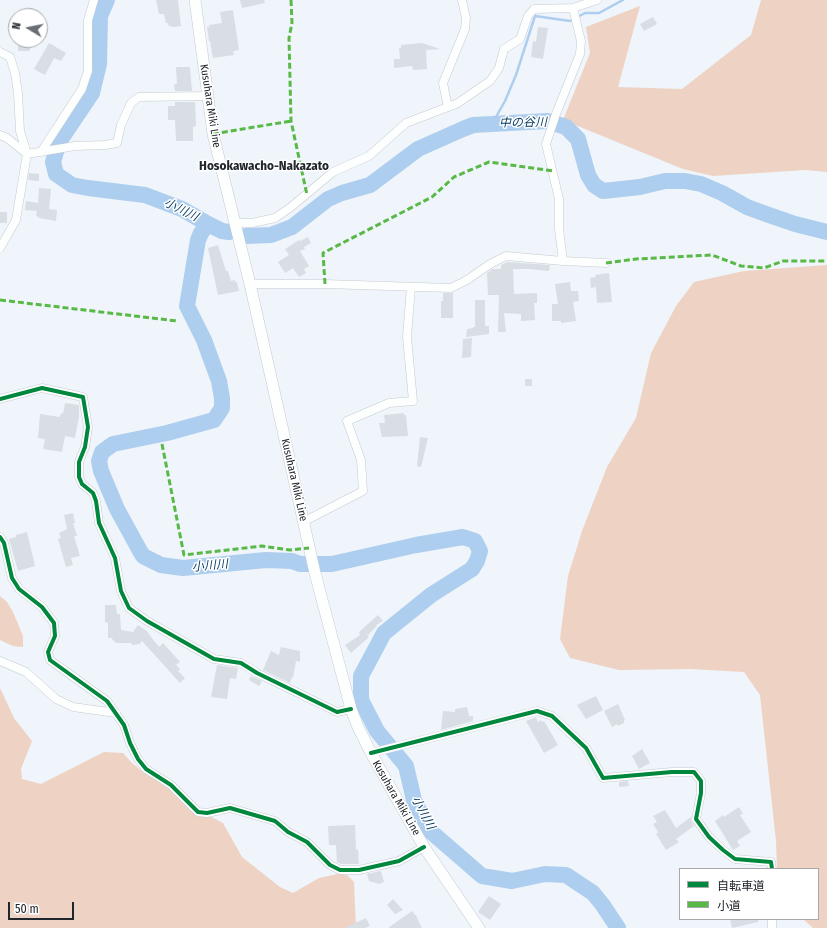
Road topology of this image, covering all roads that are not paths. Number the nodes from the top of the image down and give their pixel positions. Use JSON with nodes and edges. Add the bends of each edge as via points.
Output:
{"nodes":[{"id":1,"x":94,"y":0,"type":"edge"},
{"id":2,"x":195,"y":0,"type":"edge"},
{"id":3,"x":462,"y":0,"type":"edge"},
{"id":4,"x":597,"y":0,"type":"edge"},
{"id":5,"x":573,"y":10,"type":"junction"},
{"id":6,"x":0,"y":52,"type":"edge"},
{"id":7,"x":207,"y":96,"type":"junction"},
{"id":8,"x":448,"y":107,"type":"junction"},
{"id":9,"x":0,"y":135,"type":"edge"},
{"id":10,"x":41,"y":152,"type":"junction"},
{"id":11,"x":26,"y":154,"type":"junction"},
{"id":12,"x":234,"y":223,"type":"junction"},
{"id":13,"x":0,"y":248,"type":"edge"},
{"id":14,"x":563,"y":261,"type":"junction"},
{"id":15,"x":606,"y":263,"type":"dead end"},
{"id":16,"x":250,"y":284,"type":"junction"},
{"id":17,"x":412,"y":287,"type":"junction"},
{"id":18,"x":0,"y":399,"type":"edge"},
{"id":19,"x":303,"y":522,"type":"junction"},
{"id":20,"x":0,"y":537,"type":"edge"},
{"id":21,"x":0,"y":662,"type":"edge"},
{"id":22,"x":351,"y":709,"type":"junction"},
{"id":23,"x":116,"y":713,"type":"junction"},
{"id":24,"x":371,"y":753,"type":"junction"},
{"id":25,"x":424,"y":847,"type":"junction"},
{"id":26,"x":772,"y":868,"type":"edge"},
{"id":27,"x":480,"y":928,"type":"edge"}],
"edges":[{"from":1,"to":10,"type":"street","via":[[88,20],[88,71],[82,89]]},
{"from":2,"to":7,"type":"main road","name":"Kusuhara Miki Line"},
{"from":3,"to":8,"type":"street","via":[[466,18],[465,29],[443,83]]},
{"from":4,"to":5,"type":"street"},
{"from":5,"to":8,"type":"street","via":[[534,9],[528,16],[520,39],[504,49],[499,68],[490,81]]},
{"from":5,"to":14,"type":"street","via":[[581,40],[580,54],[546,144],[559,199]]},
{"from":6,"to":11,"type":"street","via":[[10,57],[15,73],[20,131]]},
{"from":7,"to":10,"type":"street","via":[[139,97],[131,102],[117,142]]},
{"from":7,"to":12,"type":"main road","name":"Kusuhara Miki Line","via":[[213,134]]},
{"from":8,"to":12,"type":"street","via":[[406,123],[369,156],[333,172],[292,208],[276,218],[252,223]]},
{"from":9,"to":11,"type":"street","via":[[8,138]]},
{"from":10,"to":11,"type":"street"},
{"from":11,"to":13,"type":"street","via":[[16,220]]},
{"from":12,"to":16,"type":"main road","name":"Kusuhara Miki Line"},
{"from":14,"to":15,"type":"street"},
{"from":14,"to":17,"type":"street","via":[[506,256],[451,288]]},
{"from":16,"to":17,"type":"street"},
{"from":16,"to":19,"type":"main road","name":"Kusuhara Miki Line"},
{"from":17,"to":19,"type":"street","via":[[407,337],[413,401],[389,403],[347,420],[361,460],[363,492]]},
{"from":18,"to":22,"type":"street","via":[[42,388],[83,398],[88,427],[85,447],[79,462],[79,477],[82,484],[93,493],[99,523],[116,558],[121,590],[129,608],[214,659],[241,663],[337,712]]},
{"from":19,"to":22,"type":"main road","name":"Kusuhara Miki Line"},
{"from":20,"to":23,"type":"street","via":[[4,543],[12,578],[19,589],[42,607],[54,623],[55,636],[48,652],[50,660],[107,701]]},
{"from":21,"to":23,"type":"street","via":[[26,672],[56,699],[73,707]]},
{"from":22,"to":24,"type":"main road","name":"Kusuhara Miki Line"},
{"from":23,"to":25,"type":"street","via":[[124,725],[138,759],[146,769],[171,786],[198,812],[207,813],[230,808],[274,821],[307,842],[330,865],[340,870],[359,870],[399,861]]},
{"from":24,"to":25,"type":"main road","name":"Kusuhara Miki Line"},
{"from":24,"to":26,"type":"street","via":[[537,711],[552,716],[586,748],[603,778],[694,772],[701,781],[696,819],[709,837],[735,859],[771,862]]},
{"from":25,"to":27,"type":"main road","name":"Kusuhara Miki Line"}]}
